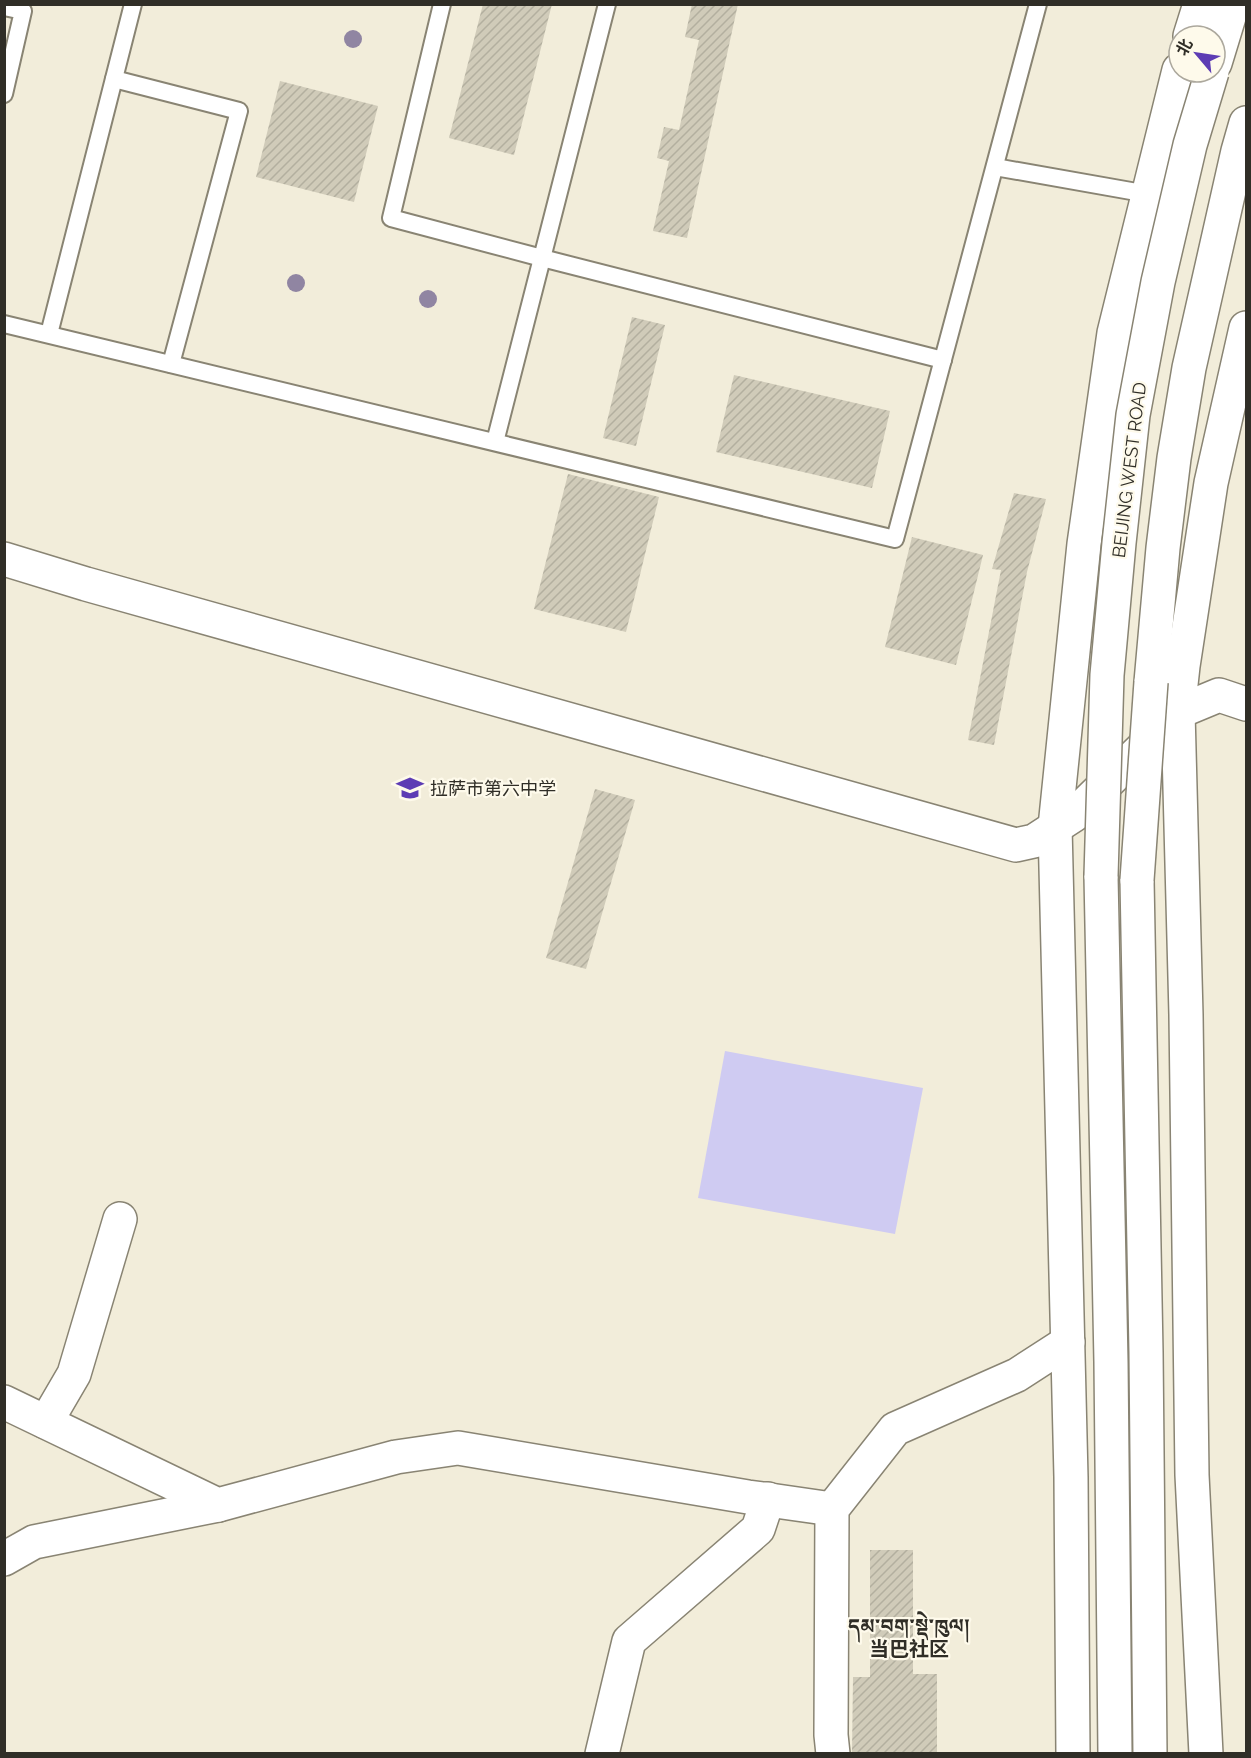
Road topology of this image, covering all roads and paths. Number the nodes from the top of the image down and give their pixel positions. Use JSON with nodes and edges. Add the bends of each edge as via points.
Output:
{"nodes":[{"id":1,"x":133,"y":4,"type":"edge"},
{"id":2,"x":442,"y":4,"type":"edge"},
{"id":3,"x":607,"y":4,"type":"edge"},
{"id":4,"x":1038,"y":4,"type":"edge"},
{"id":5,"x":1200,"y":4,"type":"edge"},
{"id":6,"x":1233,"y":4,"type":"edge"},
{"id":7,"x":4,"y":7,"type":"edge"},
{"id":8,"x":1194,"y":24,"type":"edge"},
{"id":9,"x":1227,"y":24,"type":"edge"},
{"id":10,"x":114,"y":79,"type":"junction"},
{"id":11,"x":1176,"y":84,"type":"edge"},
{"id":12,"x":1208,"y":84,"type":"edge"},
{"id":13,"x":4,"y":94,"type":"edge"},
{"id":14,"x":1246,"y":123,"type":"edge"},
{"id":15,"x":995,"y":167,"type":"junction"},
{"id":16,"x":1148,"y":194,"type":"junction"},
{"id":17,"x":542,"y":258,"type":"junction"},
{"id":18,"x":4,"y":324,"type":"edge"},
{"id":19,"x":1246,"y":328,"type":"edge"},
{"id":20,"x":49,"y":334,"type":"junction"},
{"id":21,"x":943,"y":360,"type":"junction"},
{"id":22,"x":171,"y":364,"type":"junction"},
{"id":23,"x":495,"y":442,"type":"junction"},
{"id":24,"x":4,"y":559,"type":"edge"},
{"id":25,"x":1246,"y":704,"type":"edge"},
{"id":26,"x":1178,"y":712,"type":"junction"},
{"id":27,"x":1055,"y":827,"type":"junction"},
{"id":28,"x":120,"y":1220,"type":"dead end"},
{"id":29,"x":1068,"y":1342,"type":"junction"},
{"id":30,"x":4,"y":1402,"type":"edge"},
{"id":31,"x":46,"y":1422,"type":"junction"},
{"id":32,"x":768,"y":1500,"type":"junction"},
{"id":33,"x":218,"y":1505,"type":"junction"},
{"id":34,"x":832,"y":1509,"type":"junction"},
{"id":35,"x":4,"y":1559,"type":"edge"},
{"id":36,"x":1115,"y":1746,"type":"edge"},
{"id":37,"x":1150,"y":1746,"type":"edge"},
{"id":38,"x":602,"y":1754,"type":"edge"},
{"id":39,"x":833,"y":1754,"type":"edge"},
{"id":40,"x":1072,"y":1754,"type":"edge"},
{"id":41,"x":1206,"y":1754,"type":"edge"}],
"edges":[{"from":1,"to":10,"type":"lane"},
{"from":2,"to":17,"type":"lane","via":[[390,218]]},
{"from":3,"to":17,"type":"lane"},
{"from":4,"to":15,"type":"lane"},
{"from":5,"to":8,"type":"main road"},
{"from":6,"to":9,"type":"main road"},
{"from":7,"to":13,"type":"lane","via":[[23,11]]},
{"from":10,"to":20,"type":"lane"},
{"from":10,"to":22,"type":"lane","via":[[240,111]]},
{"from":11,"to":16,"type":"main road"},
{"from":12,"to":36,"type":"main road","name":"BEIJING WEST ROAD","bridge":true,"via":[[1158,282],[1133,415],[1107,675],[1101,876]]},
{"from":14,"to":37,"type":"main road","bridge":true,"via":[[1189,368],[1174,458],[1150,682],[1137,880]]},
{"from":15,"to":16,"type":"lane"},
{"from":15,"to":21,"type":"lane"},
{"from":16,"to":27,"type":"main road","via":[[1114,333],[1084,544]]},
{"from":17,"to":21,"type":"lane"},
{"from":17,"to":23,"type":"lane"},
{"from":18,"to":20,"type":"lane"},
{"from":19,"to":26,"type":"main road","via":[[1211,483]]},
{"from":20,"to":22,"type":"lane"},
{"from":21,"to":23,"type":"lane","via":[[895,539]]},
{"from":22,"to":23,"type":"lane"},
{"from":24,"to":27,"type":"main road","via":[[1016,845],[1034,841]]},
{"from":25,"to":26,"type":"main road","via":[[1218,695]]},
{"from":26,"to":27,"type":"main road","via":[[1074,815]]},
{"from":26,"to":41,"type":"main road","via":[[1192,1475]]},
{"from":27,"to":29,"type":"main road"},
{"from":28,"to":31,"type":"main road","via":[[74,1374]]},
{"from":29,"to":34,"type":"main road","via":[[1017,1375],[895,1429]]},
{"from":29,"to":40,"type":"main road"},
{"from":30,"to":31,"type":"main road"},
{"from":31,"to":33,"type":"main road"},
{"from":32,"to":33,"type":"main road","via":[[458,1448],[396,1457]]},
{"from":32,"to":34,"type":"main road"},
{"from":32,"to":38,"type":"main road","via":[[758,1529],[629,1641]]},
{"from":33,"to":35,"type":"main road","via":[[34,1542]]},
{"from":34,"to":39,"type":"main road"}]}
